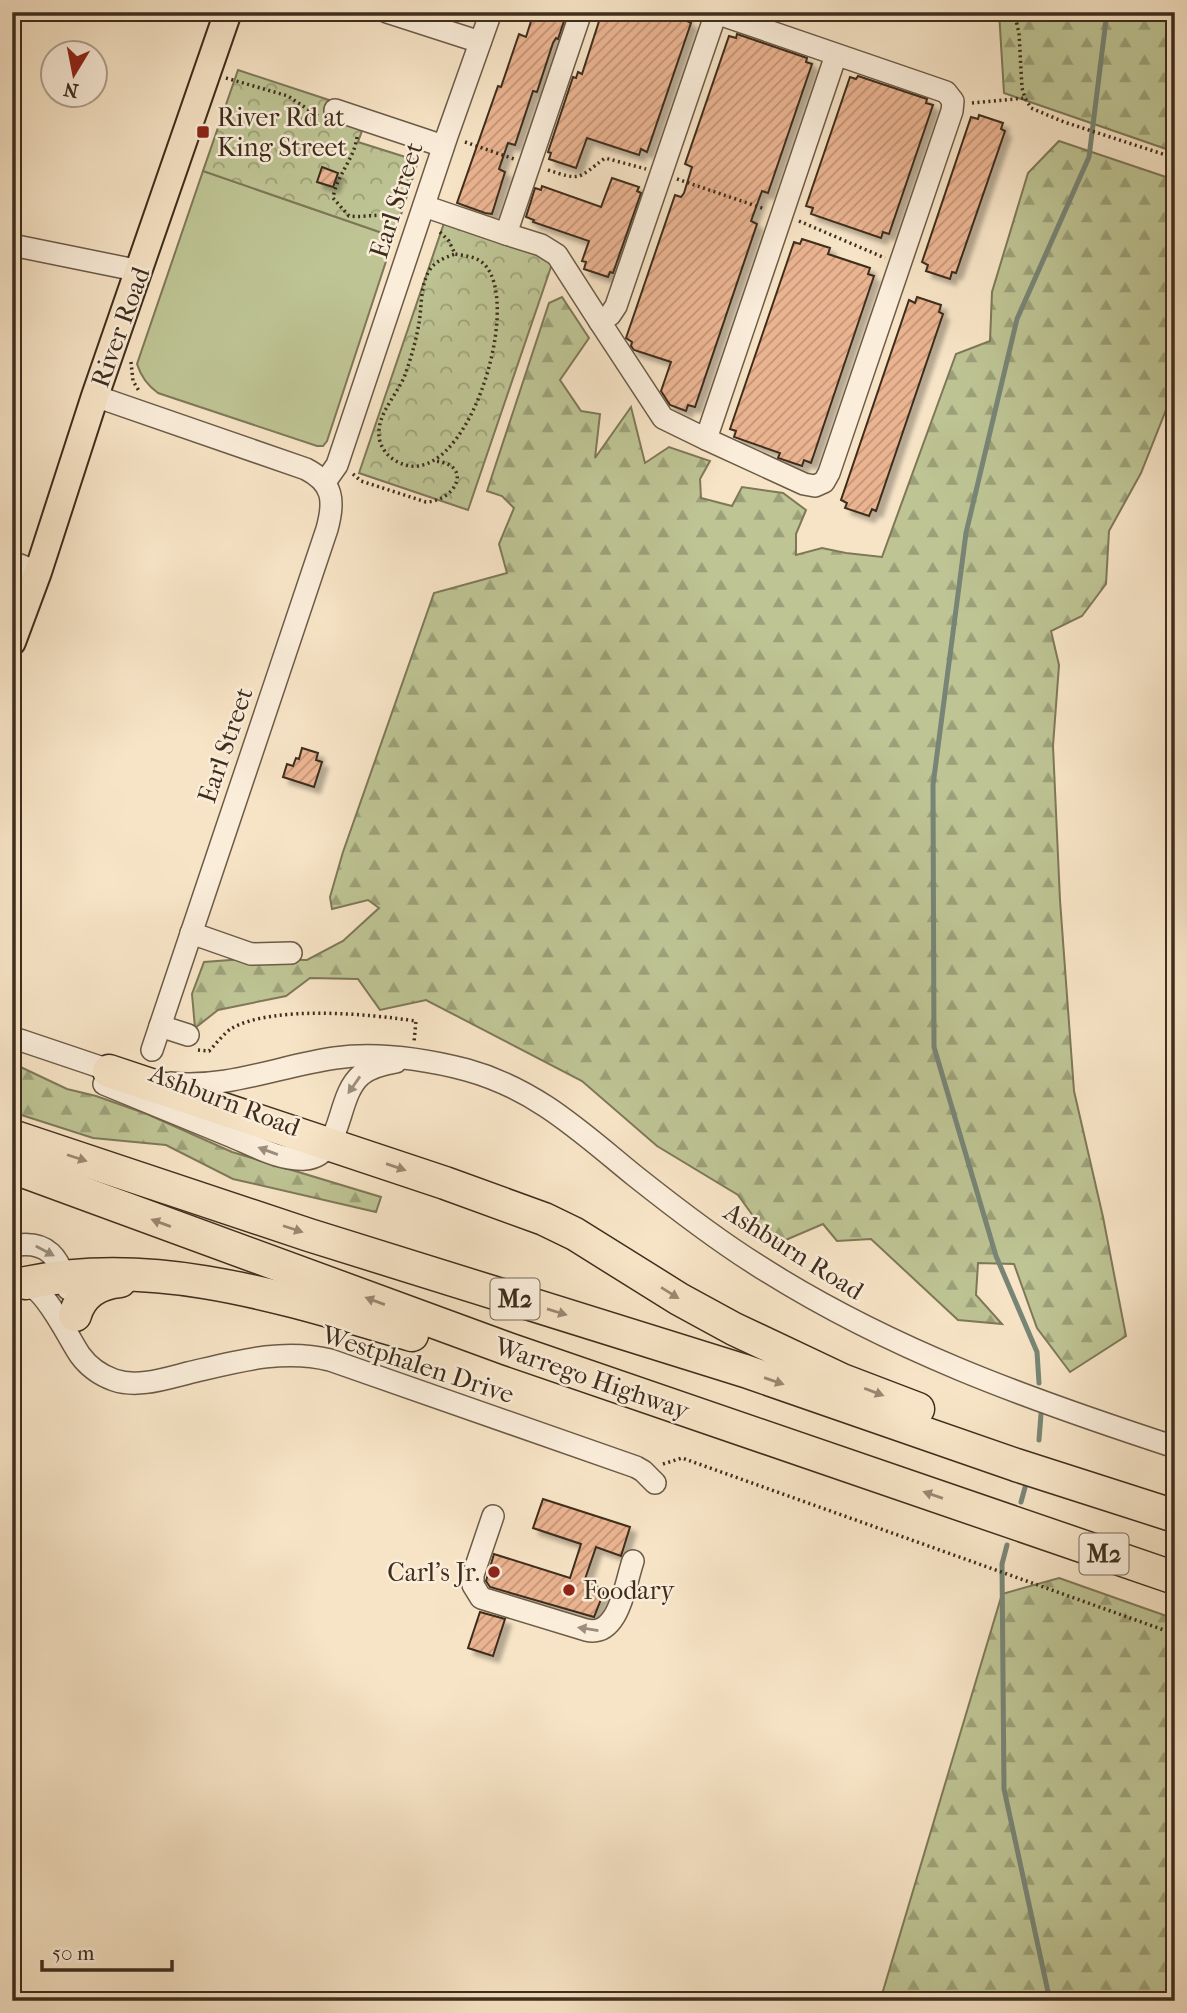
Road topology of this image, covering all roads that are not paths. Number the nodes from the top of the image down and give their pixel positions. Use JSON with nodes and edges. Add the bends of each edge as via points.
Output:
{"nodes":[{"id":1,"x":228,"y":12,"type":"edge"},
{"id":2,"x":387,"y":12,"type":"edge"},
{"id":3,"x":491,"y":12,"type":"edge"},
{"id":4,"x":581,"y":12,"type":"edge"},
{"id":5,"x":715,"y":13,"type":"edge"},
{"id":6,"x":480,"y":42,"type":"junction"},
{"id":7,"x":836,"y":55,"type":"junction"},
{"id":8,"x":335,"y":110,"type":"dead end"},
{"id":9,"x":443,"y":146,"type":"junction"},
{"id":10,"x":424,"y":206,"type":"junction"},
{"id":11,"x":506,"y":234,"type":"junction"},
{"id":12,"x":12,"y":245,"type":"edge"},
{"id":13,"x":140,"y":271,"type":"junction"},
{"id":14,"x":600,"y":322,"type":"junction"},
{"id":15,"x":95,"y":396,"type":"junction"},
{"id":16,"x":706,"y":439,"type":"junction"},
{"id":17,"x":325,"y":482,"type":"junction"},
{"id":18,"x":12,"y":562,"type":"edge"},
{"id":19,"x":38,"y":572,"type":"junction"},
{"id":20,"x":12,"y":642,"type":"edge"},
{"id":21,"x":191,"y":933,"type":"junction"},
{"id":22,"x":292,"y":953,"type":"dead end"},
{"id":23,"x":160,"y":1026,"type":"junction"},
{"id":24,"x":188,"y":1035,"type":"road end"},
{"id":25,"x":16,"y":1037,"type":"edge"},
{"id":26,"x":152,"y":1050,"type":"dead end"},
{"id":27,"x":412,"y":1060,"type":"junction"},
{"id":28,"x":109,"y":1071,"type":"junction"},
{"id":29,"x":12,"y":1136,"type":"edge"},
{"id":30,"x":331,"y":1145,"type":"junction"},
{"id":31,"x":12,"y":1167,"type":"edge"},
{"id":32,"x":12,"y":1246,"type":"edge"},
{"id":33,"x":65,"y":1277,"type":"junction"},
{"id":34,"x":181,"y":1278,"type":"junction"},
{"id":35,"x":19,"y":1285,"type":"edge"},
{"id":36,"x":75,"y":1315,"type":"junction"},
{"id":37,"x":508,"y":1349,"type":"junction"},
{"id":38,"x":80,"y":1354,"type":"junction"},
{"id":39,"x":1175,"y":1447,"type":"edge"},
{"id":40,"x":649,"y":1477,"type":"road end"},
{"id":41,"x":1175,"y":1515,"type":"edge"},
{"id":42,"x":493,"y":1516,"type":"dead end"},
{"id":43,"x":633,"y":1561,"type":"dead end"},
{"id":44,"x":1175,"y":1578,"type":"edge"}],
"edges":[{"from":1,"to":13,"type":"main road","name":"River Road"},
{"from":2,"to":6,"type":"street"},
{"from":3,"to":6,"type":"street","name":"Earl Street"},
{"from":4,"to":11,"type":"street"},
{"from":5,"to":7,"type":"street"},
{"from":5,"to":14,"type":"street","via":[[616,306]]},
{"from":6,"to":9,"type":"street","name":"Earl Street"},
{"from":7,"to":16,"type":"street"},
{"from":7,"to":16,"type":"street","via":[[946,92],[953,107],[824,482],[809,485]]},
{"from":8,"to":9,"type":"street"},
{"from":9,"to":10,"type":"street","name":"Earl Street"},
{"from":10,"to":11,"type":"street"},
{"from":10,"to":17,"type":"street","name":"Earl Street","via":[[337,465]]},
{"from":11,"to":14,"type":"street","via":[[557,255]]},
{"from":12,"to":13,"type":"street"},
{"from":13,"to":15,"type":"main road","name":"River Road"},
{"from":14,"to":16,"type":"street","via":[[663,418]]},
{"from":15,"to":17,"type":"street","via":[[306,469]]},
{"from":15,"to":19,"type":"main road","name":"River Road"},
{"from":17,"to":21,"type":"street","name":"Earl Street","via":[[332,513]]},
{"from":18,"to":19,"type":"street"},
{"from":19,"to":20,"type":"main road","name":"River Road"},
{"from":21,"to":22,"type":"street","via":[[251,954]]},
{"from":21,"to":23,"type":"street","name":"Earl Street"},
{"from":23,"to":24,"type":"street"},
{"from":23,"to":26,"type":"street","name":"Earl Street"},
{"from":25,"to":28,"type":"street","name":"Ashburn Road"},
{"from":30,"to":25,"type":"street","name":"Ashburn Road","one_way":true,"via":[[305,1159],[266,1150],[88,1078]]},
{"from":27,"to":28,"type":"street","name":"Ashburn Road","via":[[363,1055],[200,1084]]},
{"from":27,"to":30,"type":"street","name":"Ashburn Road","one_way":true,"via":[[380,1065],[359,1077],[346,1097]]},
{"from":27,"to":39,"type":"street","name":"Ashburn Road","via":[[467,1070],[528,1094],[571,1121],[717,1238],[840,1315],[1014,1393]]},
{"from":28,"to":30,"type":"highway"},
{"from":29,"to":41,"type":"highway","name":"Warrego Highway","number":"M2","one_way":true,"via":[[745,1371]]},
{"from":30,"to":41,"type":"highway","one_way":true,"via":[[544,1220],[782,1353],[878,1394],[1145,1492]]},
{"from":37,"to":31,"type":"highway","name":"Warrego Highway","number":"M2","one_way":true},
{"from":32,"to":33,"type":"street","one_way":true,"via":[[31,1245],[49,1251]]},
{"from":33,"to":34,"type":"highway","via":[[117,1273]]},
{"from":33,"to":35,"type":"highway"},
{"from":33,"to":36,"type":"street"},
{"from":34,"to":36,"type":"highway","via":[[103,1284],[84,1297]]},
{"from":34,"to":37,"type":"highway","via":[[302,1303],[476,1354]]},
{"from":35,"to":38,"type":"street","name":"Westphalen Drive","via":[[41,1294]]},
{"from":36,"to":38,"type":"street"},
{"from":44,"to":37,"type":"highway","name":"Warrego Highway","number":"M2","one_way":true},
{"from":38,"to":40,"type":"street","name":"Westphalen Drive","via":[[102,1375],[129,1383],[269,1356],[308,1355]]},
{"from":43,"to":42,"type":"street","one_way":true,"via":[[614,1619],[594,1632],[481,1598],[473,1575]]}]}
